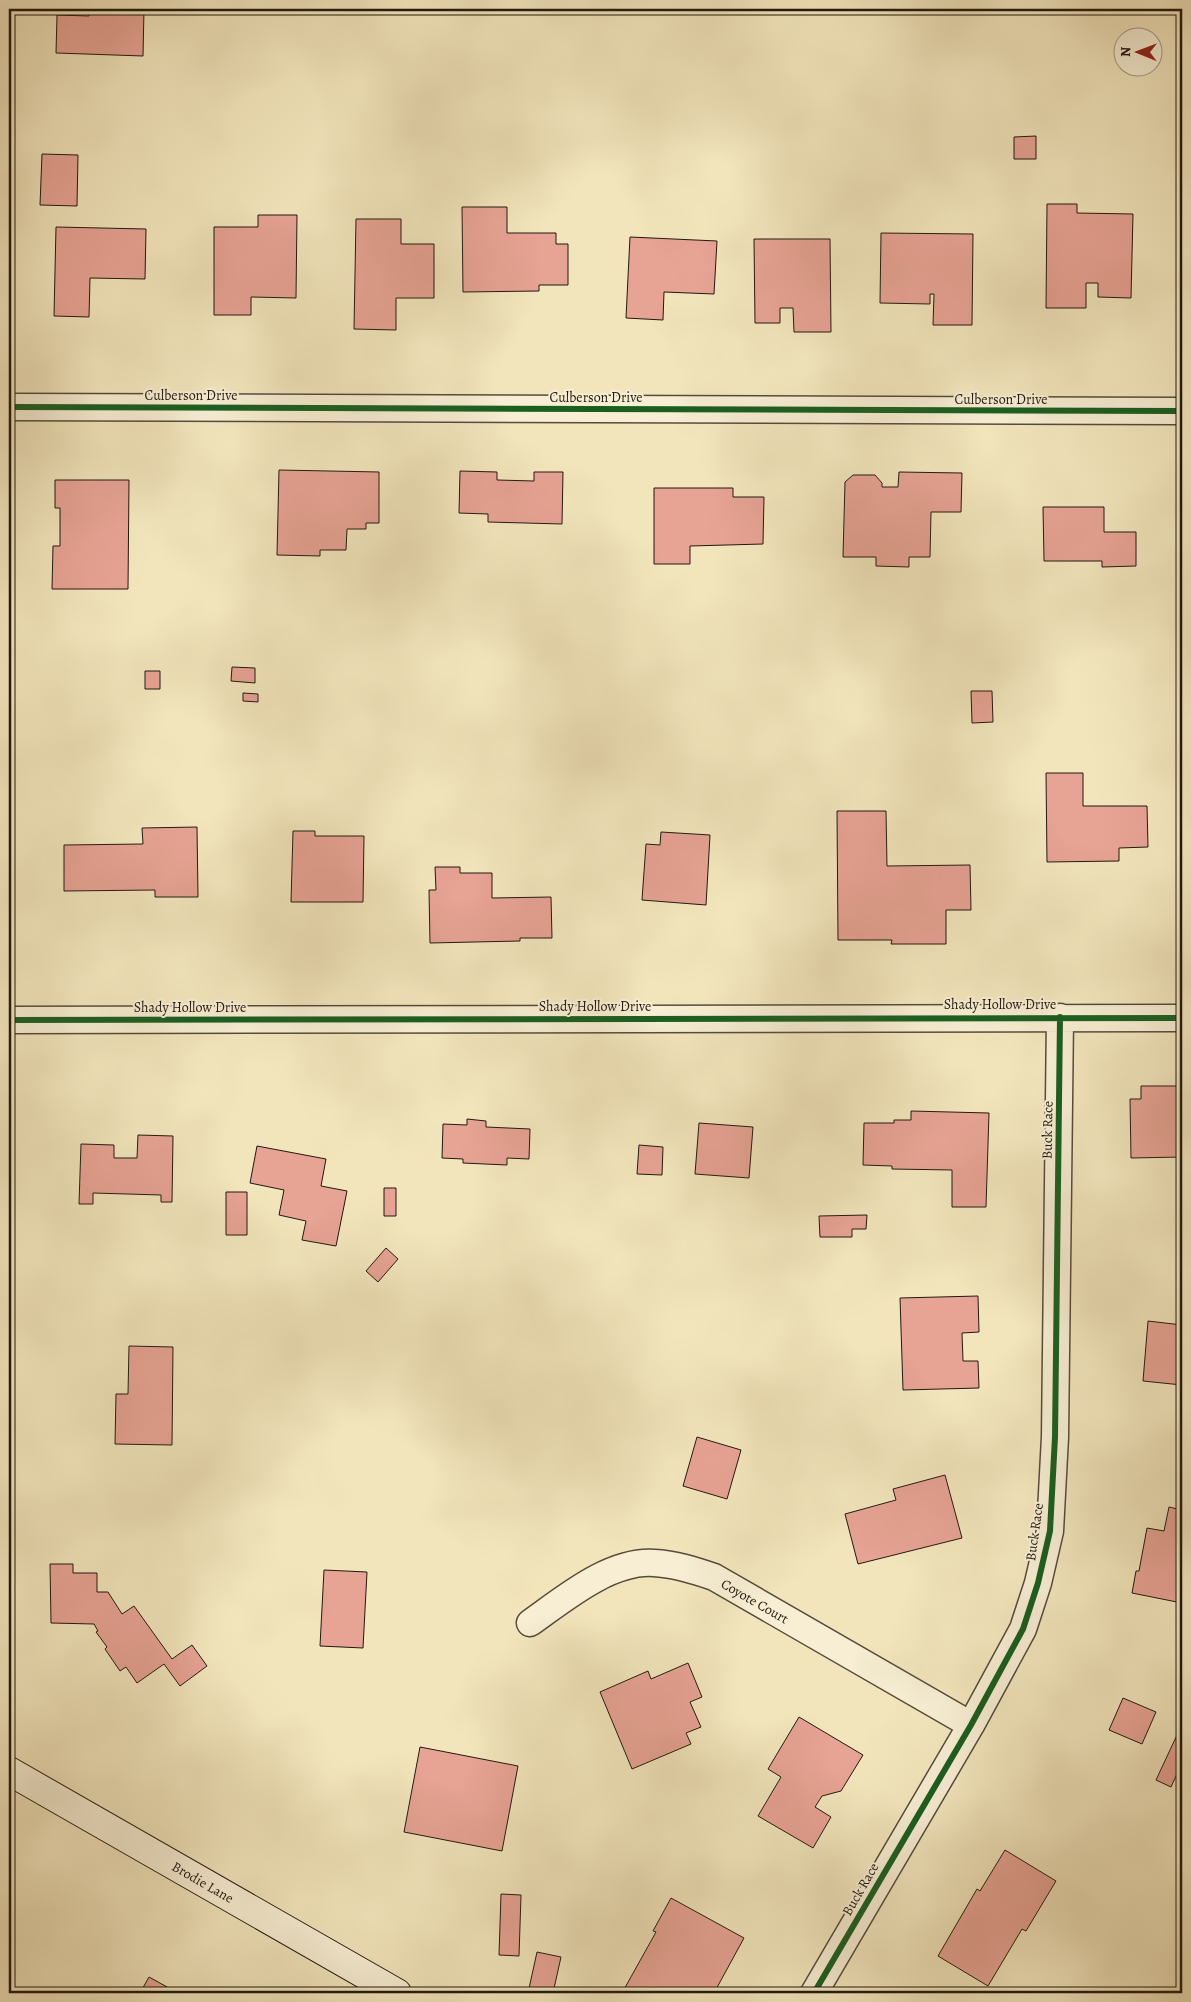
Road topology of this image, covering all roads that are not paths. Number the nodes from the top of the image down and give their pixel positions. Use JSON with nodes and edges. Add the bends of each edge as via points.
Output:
{"nodes":[{"id":1,"x":9,"y":407,"type":"edge"},
{"id":2,"x":1182,"y":411,"type":"edge"},
{"id":3,"x":1060,"y":1017,"type":"junction"},
{"id":4,"x":1182,"y":1018,"type":"edge"},
{"id":5,"x":9,"y":1020,"type":"edge"},
{"id":6,"x":530,"y":1622,"type":"dead end"},
{"id":7,"x":971,"y":1725,"type":"junction"},
{"id":8,"x":9,"y":1771,"type":"edge"},
{"id":9,"x":368,"y":1986,"type":"edge"},
{"id":10,"x":397,"y":1993,"type":"edge"},
{"id":11,"x":814,"y":1993,"type":"edge"}],
"edges":[{"from":1,"to":2,"type":"street","name":"Culberson Drive"},
{"from":3,"to":4,"type":"street","name":"Shady Hollow Drive"},
{"from":3,"to":5,"type":"street","name":"Shady Hollow Drive"},
{"from":3,"to":7,"type":"street","name":"Buck Race","via":[[1055,1437],[1050,1531],[1023,1629]]},
{"from":6,"to":7,"type":"street","name":"Coyote Court","via":[[592,1580],[625,1566],[652,1562],[683,1566],[714,1577]]},
{"from":7,"to":11,"type":"street","name":"Buck Race"},
{"from":8,"to":9,"type":"main road","name":"Brodie Lane"},
{"from":9,"to":10,"type":"main road","name":"Brodie Lane"}]}
